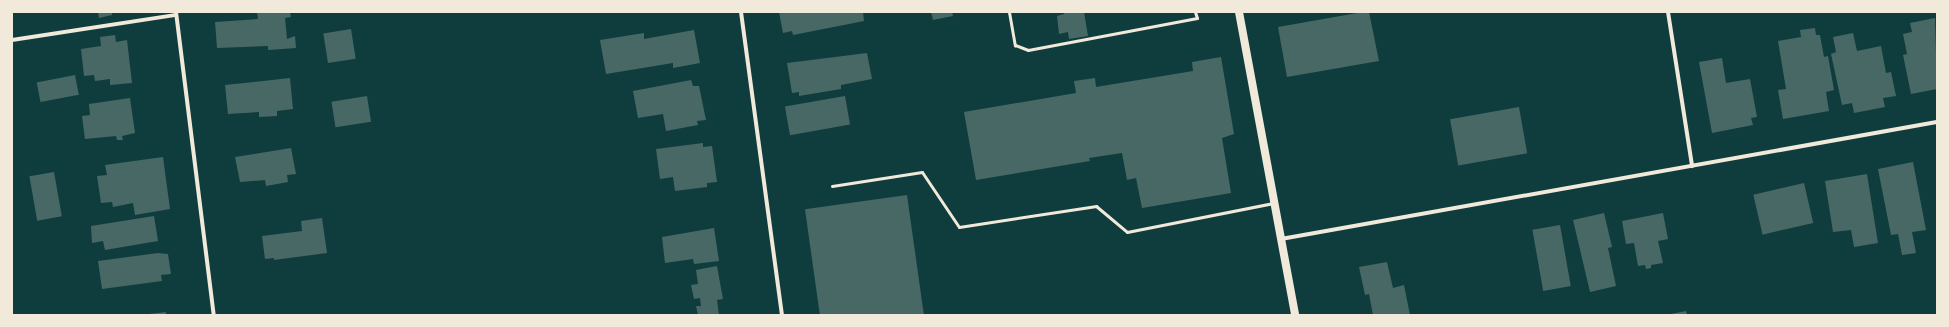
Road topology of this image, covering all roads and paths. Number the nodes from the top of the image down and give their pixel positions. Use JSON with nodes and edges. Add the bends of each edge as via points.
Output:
{"nodes":[{"id":1,"x":741,"y":12,"type":"edge"},
{"id":2,"x":1009,"y":12,"type":"edge"},
{"id":3,"x":1195,"y":12,"type":"edge"},
{"id":4,"x":1239,"y":12,"type":"edge"},
{"id":5,"x":1668,"y":12,"type":"edge"},
{"id":6,"x":176,"y":13,"type":"edge"},
{"id":7,"x":12,"y":40,"type":"edge"},
{"id":8,"x":1937,"y":122,"type":"edge"},
{"id":9,"x":1692,"y":166,"type":"junction"},
{"id":10,"x":832,"y":186,"type":"dead end"},
{"id":11,"x":1274,"y":203,"type":"junction"},
{"id":12,"x":1281,"y":239,"type":"junction"},
{"id":13,"x":214,"y":315,"type":"edge"},
{"id":14,"x":782,"y":315,"type":"edge"},
{"id":15,"x":1295,"y":315,"type":"edge"}],
"edges":[{"from":1,"to":14,"type":"street"},
{"from":2,"to":3,"type":"lane","via":[[1015,45],[1028,50],[1196,18]]},
{"from":4,"to":11,"type":"main road"},
{"from":5,"to":9,"type":"street"},
{"from":6,"to":7,"type":"street"},
{"from":6,"to":13,"type":"street"},
{"from":8,"to":9,"type":"street"},
{"from":9,"to":12,"type":"street"},
{"from":10,"to":11,"type":"lane","via":[[922,172],[959,227],[1096,206],[1127,232]]},
{"from":11,"to":12,"type":"main road"},
{"from":12,"to":15,"type":"main road"}]}
